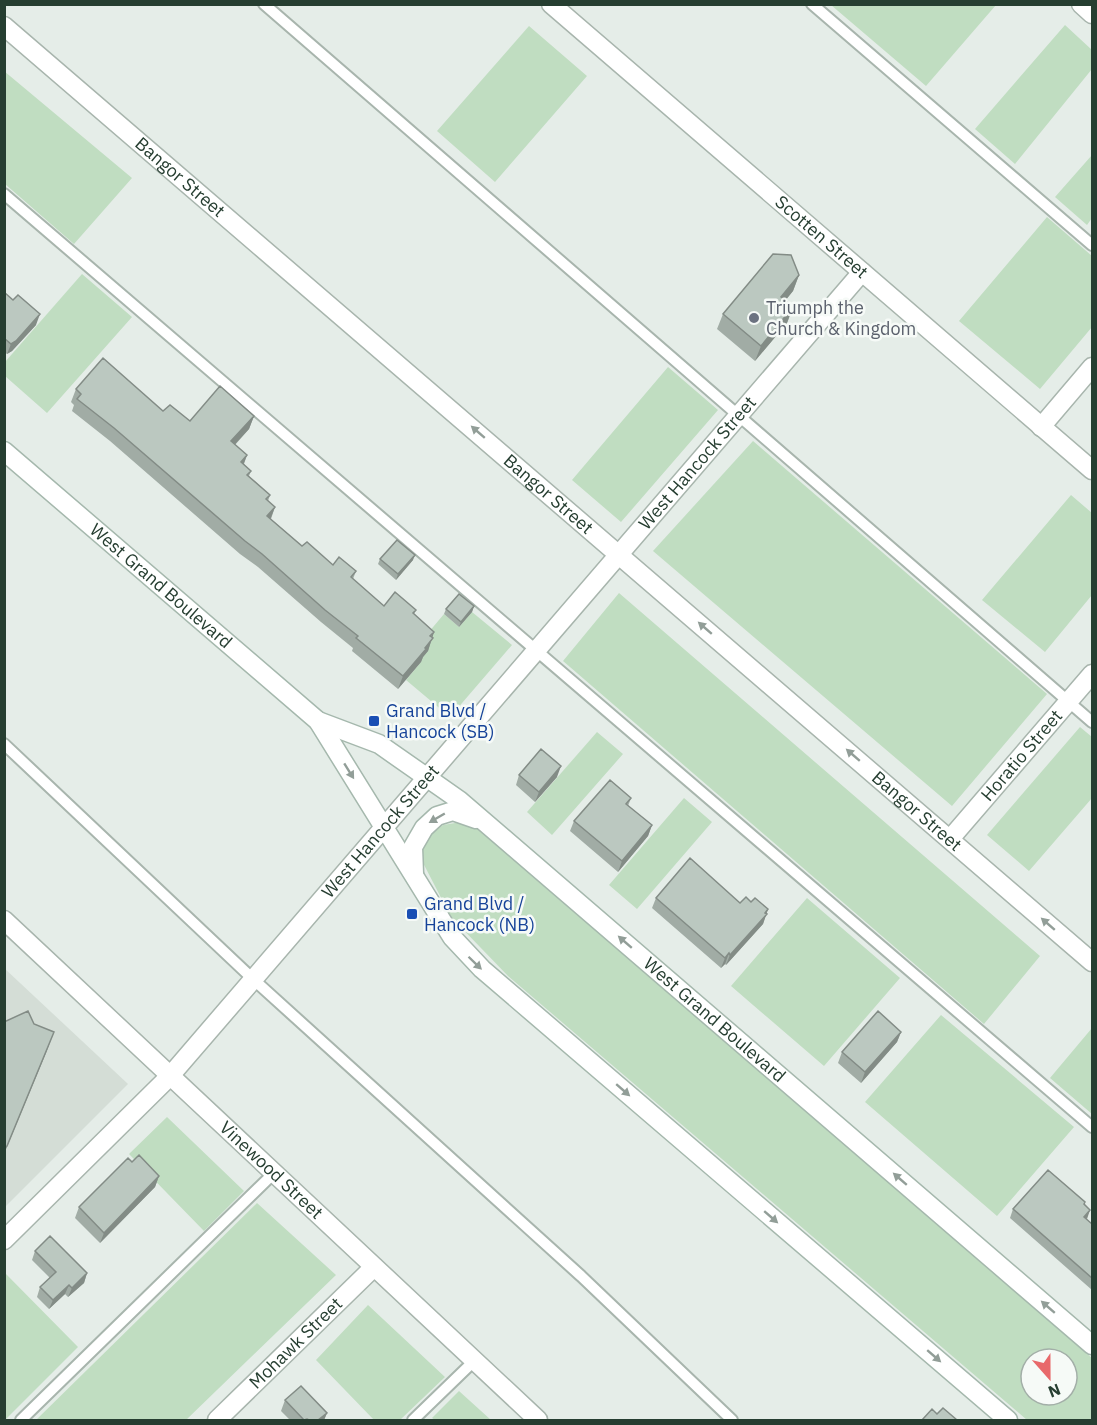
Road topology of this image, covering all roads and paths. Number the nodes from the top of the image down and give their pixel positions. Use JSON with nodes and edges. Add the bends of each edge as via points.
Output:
{"nodes":[{"id":1,"x":264,"y":4,"type":"edge"},
{"id":2,"x":551,"y":4,"type":"edge"},
{"id":3,"x":812,"y":4,"type":"edge"},
{"id":4,"x":1081,"y":4,"type":"edge"},
{"id":5,"x":1092,"y":14,"type":"edge"},
{"id":6,"x":4,"y":26,"type":"edge"},
{"id":7,"x":4,"y":194,"type":"edge"},
{"id":8,"x":1092,"y":245,"type":"edge"},
{"id":9,"x":862,"y":272,"type":"junction"},
{"id":10,"x":1092,"y":367,"type":"edge"},
{"id":11,"x":739,"y":415,"type":"junction"},
{"id":12,"x":1041,"y":427,"type":"junction"},
{"id":13,"x":4,"y":451,"type":"edge"},
{"id":14,"x":1091,"y":466,"type":"edge"},
{"id":15,"x":619,"y":554,"type":"junction"},
{"id":16,"x":536,"y":651,"type":"junction"},
{"id":17,"x":1092,"y":674,"type":"edge"},
{"id":18,"x":1068,"y":702,"type":"junction"},
{"id":19,"x":318,"y":721,"type":"junction"},
{"id":20,"x":1092,"y":722,"type":"edge"},
{"id":21,"x":4,"y":744,"type":"edge"},
{"id":22,"x":427,"y":778,"type":"junction"},
{"id":23,"x":491,"y":826,"type":"junction"},
{"id":24,"x":384,"y":828,"type":"junction"},
{"id":25,"x":950,"y":839,"type":"junction"},
{"id":26,"x":414,"y":875,"type":"junction"},
{"id":27,"x":4,"y":920,"type":"edge"},
{"id":28,"x":1092,"y":962,"type":"edge"},
{"id":29,"x":253,"y":979,"type":"junction"},
{"id":30,"x":170,"y":1076,"type":"junction"},
{"id":31,"x":1092,"y":1127,"type":"edge"},
{"id":32,"x":274,"y":1173,"type":"junction"},
{"id":33,"x":4,"y":1240,"type":"edge"},
{"id":34,"x":374,"y":1267,"type":"junction"},
{"id":35,"x":1092,"y":1345,"type":"edge"},
{"id":36,"x":474,"y":1361,"type":"junction"},
{"id":37,"x":21,"y":1420,"type":"edge"},
{"id":38,"x":217,"y":1420,"type":"edge"},
{"id":39,"x":413,"y":1420,"type":"edge"},
{"id":40,"x":538,"y":1420,"type":"edge"},
{"id":41,"x":732,"y":1420,"type":"edge"},
{"id":42,"x":1008,"y":1420,"type":"edge"}],
"edges":[{"from":1,"to":11,"type":"lane"},
{"from":2,"to":9,"type":"street","name":"Scotten Street"},
{"from":3,"to":8,"type":"lane"},
{"from":4,"to":5,"type":"street"},
{"from":15,"to":6,"type":"street","name":"Bangor Street","one_way":true},
{"from":7,"to":16,"type":"lane"},
{"from":9,"to":11,"type":"street","name":"West Hancock Street"},
{"from":9,"to":12,"type":"street","name":"Scotten Street"},
{"from":10,"to":12,"type":"street"},
{"from":11,"to":15,"type":"street","name":"West Hancock Street"},
{"from":11,"to":18,"type":"lane"},
{"from":12,"to":14,"type":"street","name":"Scotten Street"},
{"from":13,"to":19,"type":"street","name":"West Grand Boulevard"},
{"from":15,"to":16,"type":"street","name":"West Hancock Street"},
{"from":25,"to":15,"type":"street","name":"Bangor Street","one_way":true},
{"from":16,"to":22,"type":"street","name":"West Hancock Street"},
{"from":16,"to":31,"type":"lane"},
{"from":17,"to":18,"type":"street","name":"Horatio Street"},
{"from":18,"to":20,"type":"lane"},
{"from":18,"to":25,"type":"street","name":"Horatio Street"},
{"from":19,"to":22,"type":"street","name":"West Grand Boulevard","via":[[378,744]]},
{"from":19,"to":24,"type":"street","name":"West Grand Boulevard","one_way":true},
{"from":21,"to":29,"type":"lane"},
{"from":22,"to":23,"type":"street","name":"West Grand Boulevard"},
{"from":22,"to":24,"type":"street","name":"West Hancock Street"},
{"from":23,"to":26,"type":"street","one_way":true,"via":[[453,811],[437,816],[413,847]]},
{"from":35,"to":23,"type":"street","name":"West Grand Boulevard","one_way":true},
{"from":24,"to":26,"type":"street","name":"West Grand Boulevard"},
{"from":24,"to":29,"type":"street","name":"West Hancock Street"},
{"from":28,"to":25,"type":"street","name":"Bangor Street","one_way":true},
{"from":26,"to":42,"type":"street","name":"West Grand Boulevard","one_way":true,"via":[[452,937],[482,969]]},
{"from":27,"to":30,"type":"street","name":"Vinewood Street"},
{"from":29,"to":30,"type":"street","name":"West Hancock Street"},
{"from":29,"to":41,"type":"lane","via":[[581,1276]]},
{"from":30,"to":32,"type":"street","name":"Vinewood Street"},
{"from":30,"to":33,"type":"street","name":"West Hancock Street"},
{"from":32,"to":34,"type":"street","name":"Vinewood Street"},
{"from":32,"to":37,"type":"lane"},
{"from":34,"to":36,"type":"street","name":"Vinewood Street"},
{"from":34,"to":38,"type":"street","name":"Mohawk Street"},
{"from":36,"to":39,"type":"lane"},
{"from":36,"to":40,"type":"street","name":"Vinewood Street"}]}
